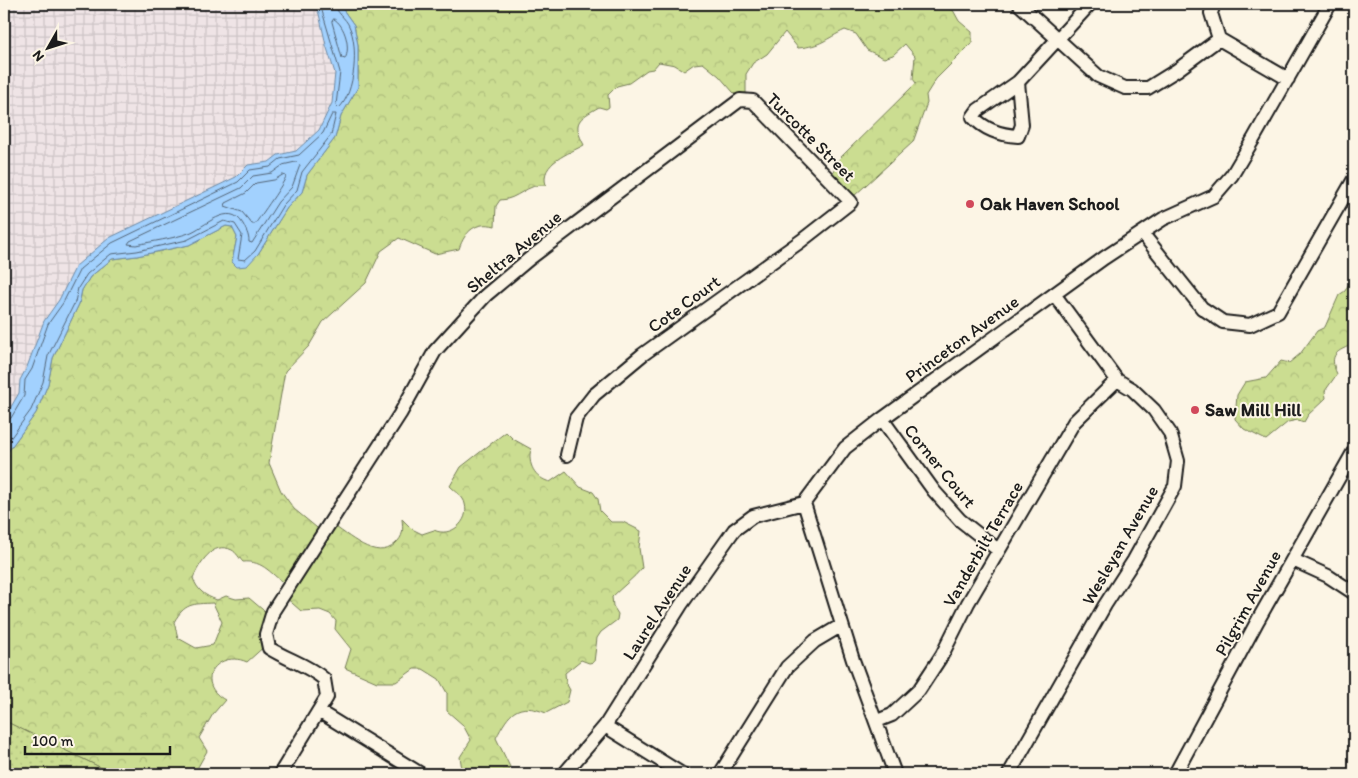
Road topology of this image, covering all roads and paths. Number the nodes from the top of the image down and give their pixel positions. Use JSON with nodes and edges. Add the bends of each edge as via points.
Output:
{"nodes":[{"id":1,"x":1019,"y":4,"type":"edge"},
{"id":2,"x":1090,"y":4,"type":"edge"},
{"id":3,"x":1214,"y":4,"type":"edge"},
{"id":4,"x":1330,"y":4,"type":"edge"},
{"id":5,"x":1056,"y":39,"type":"junction"},
{"id":6,"x":1219,"y":39,"type":"junction"},
{"id":7,"x":1288,"y":79,"type":"junction"},
{"id":8,"x":1018,"y":82,"type":"junction"},
{"id":9,"x":745,"y":101,"type":"joint"},
{"id":10,"x":1354,"y":179,"type":"edge"},
{"id":11,"x":851,"y":202,"type":"joint"},
{"id":12,"x":1142,"y":233,"type":"junction"},
{"id":13,"x":1054,"y":294,"type":"junction"},
{"id":14,"x":1117,"y":380,"type":"junction"},
{"id":15,"x":882,"y":419,"type":"junction"},
{"id":16,"x":1354,"y":451,"type":"edge"},
{"id":17,"x":567,"y":455,"type":"dead end"},
{"id":18,"x":804,"y":503,"type":"junction"},
{"id":19,"x":998,"y":550,"type":"junction"},
{"id":20,"x":1293,"y":560,"type":"junction"},
{"id":21,"x":1354,"y":593,"type":"edge"},
{"id":22,"x":842,"y":625,"type":"junction"},
{"id":23,"x":320,"y":712,"type":"junction"},
{"id":24,"x":877,"y":722,"type":"junction"},
{"id":25,"x":605,"y":726,"type":"junction"},
{"id":26,"x":280,"y":774,"type":"edge"},
{"id":27,"x":421,"y":774,"type":"edge"},
{"id":28,"x":564,"y":774,"type":"edge"},
{"id":29,"x":682,"y":774,"type":"edge"},
{"id":30,"x":720,"y":774,"type":"edge"},
{"id":31,"x":895,"y":774,"type":"edge"},
{"id":32,"x":1008,"y":774,"type":"edge"},
{"id":33,"x":1174,"y":774,"type":"edge"}],
"edges":[{"from":1,"to":5,"type":"street"},
{"from":2,"to":5,"type":"street"},
{"from":3,"to":6,"type":"street","via":[[1211,13]]},
{"from":4,"to":7,"type":"street","name":"Princeton Avenue"},
{"from":5,"to":6,"type":"street","via":[[1098,76],[1125,88],[1148,88]]},
{"from":5,"to":8,"type":"street"},
{"from":6,"to":7,"type":"street"},
{"from":7,"to":12,"type":"street","name":"Princeton Avenue","via":[[1232,175],[1214,196],[1163,219]]},
{"from":8,"to":8,"type":"street","via":[[1022,125],[1018,136],[981,126],[974,117],[978,110]]},
{"from":9,"to":11,"type":"street","name":"Turcotte Street","via":[[753,101]]},
{"from":9,"to":23,"type":"street","name":"Sheltra Avenue","via":[[740,100],[529,259],[486,295],[435,351],[400,414],[273,611],[266,634],[270,648],[287,659],[310,667],[324,679],[327,697]]},
{"from":10,"to":12,"type":"street","via":[[1278,312],[1250,325],[1222,322],[1202,308]]},
{"from":11,"to":17,"type":"street","name":"Cote Court","via":[[642,355],[594,395],[576,418]]},
{"from":12,"to":13,"type":"street","name":"Princeton Avenue"},
{"from":13,"to":14,"type":"street","name":"Wesleyan Avenue"},
{"from":13,"to":15,"type":"street","name":"Princeton Avenue"},
{"from":14,"to":19,"type":"street","name":"Vanderbilt Terrace","via":[[1074,422]]},
{"from":14,"to":32,"type":"street","name":"Wesleyan Avenue","via":[[1149,405],[1170,432],[1178,461],[1175,486]]},
{"from":15,"to":18,"type":"street","name":"Princeton Avenue","via":[[846,448]]},
{"from":15,"to":19,"type":"street","name":"Corner Court","via":[[934,491],[960,520]]},
{"from":16,"to":20,"type":"street","name":"Pilgrim Avenue"},
{"from":18,"to":22,"type":"street"},
{"from":18,"to":25,"type":"street","name":"Laurel Avenue","via":[[753,516],[734,530],[681,605]]},
{"from":19,"to":24,"type":"street","name":"Vanderbilt Terrace","via":[[942,655],[919,690],[892,715]]},
{"from":20,"to":21,"type":"street","via":[[1328,576]]},
{"from":20,"to":33,"type":"street","name":"Pilgrim Avenue"},
{"from":22,"to":24,"type":"street"},
{"from":22,"to":30,"type":"street","via":[[815,641],[787,667]]},
{"from":23,"to":26,"type":"street"},
{"from":23,"to":27,"type":"street"},
{"from":24,"to":31,"type":"street"},
{"from":25,"to":28,"type":"street","name":"Laurel Avenue"},
{"from":25,"to":29,"type":"street"}]}
